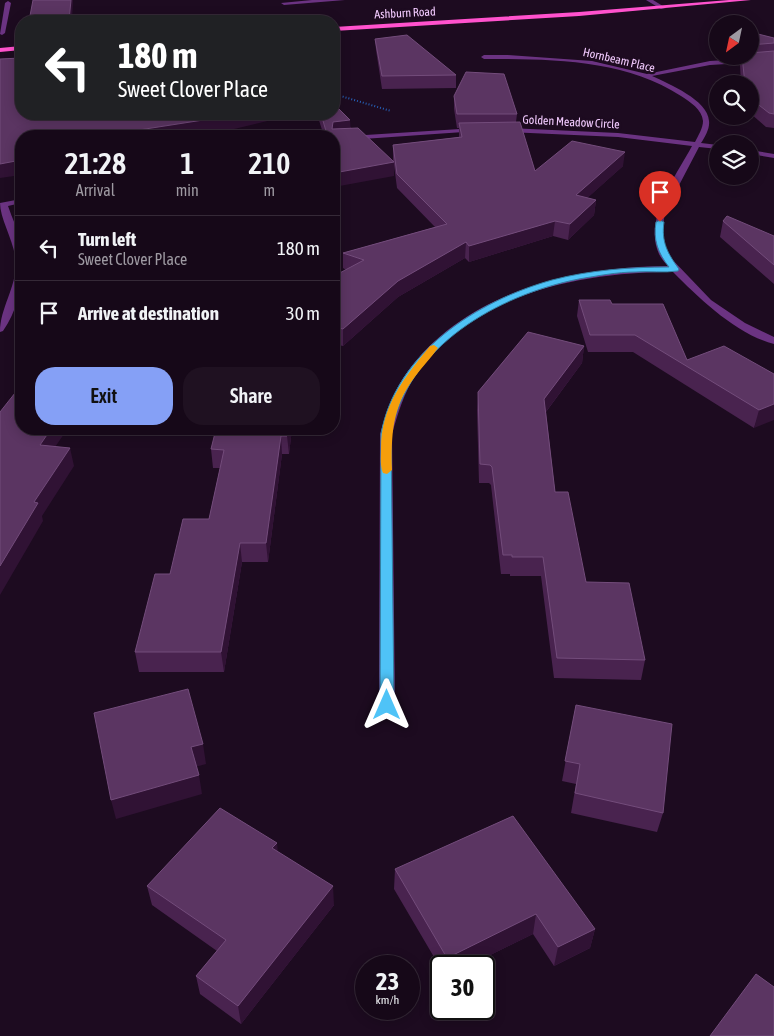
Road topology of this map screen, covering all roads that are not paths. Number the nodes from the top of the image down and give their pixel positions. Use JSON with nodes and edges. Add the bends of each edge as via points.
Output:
{"nodes":[{"id":1,"x":342,"y":0,"type":"edge"},
{"id":2,"x":649,"y":0,"type":"edge"},
{"id":3,"x":748,"y":0,"type":"edge"},
{"id":4,"x":284,"y":3,"type":"dead end"},
{"id":5,"x":5,"y":7,"type":"edge"},
{"id":6,"x":663,"y":8,"type":"junction"},
{"id":7,"x":340,"y":29,"type":"edge"},
{"id":8,"x":2,"y":33,"type":"dead end"},
{"id":9,"x":15,"y":49,"type":"edge"},
{"id":10,"x":0,"y":50,"type":"edge"},
{"id":11,"x":484,"y":57,"type":"dead end"},
{"id":12,"x":774,"y":59,"type":"edge"},
{"id":13,"x":647,"y":76,"type":"junction"},
{"id":14,"x":488,"y":130,"type":"edge"},
{"id":15,"x":497,"y":130,"type":"edge"},
{"id":16,"x":340,"y":139,"type":"edge"},
{"id":17,"x":698,"y":144,"type":"junction"},
{"id":18,"x":709,"y":146,"type":"edge"},
{"id":19,"x":759,"y":154,"type":"edge"},
{"id":20,"x":774,"y":156,"type":"edge"},
{"id":21,"x":15,"y":202,"type":"edge"},
{"id":22,"x":2,"y":204,"type":"edge"},
{"id":23,"x":15,"y":238,"type":"edge"},
{"id":24,"x":675,"y":269,"type":"junction"},
{"id":25,"x":15,"y":296,"type":"edge"},
{"id":26,"x":0,"y":328,"type":"edge"},
{"id":27,"x":774,"y":341,"type":"edge"},
{"id":28,"x":387,"y":705,"type":"dead end"}],
"edges":[{"from":1,"to":4,"type":"street"},
{"from":2,"to":6,"type":"street"},
{"from":3,"to":6,"type":"main road","name":"Ashburn Road"},
{"from":5,"to":8,"type":"street"},
{"from":6,"to":7,"type":"main road","name":"Ashburn Road"},
{"from":9,"to":10,"type":"main road"},
{"from":11,"to":13,"type":"street","name":"Hornbeam Place","via":[[575,61]]},
{"from":12,"to":13,"type":"street","via":[[695,64]]},
{"from":13,"to":17,"type":"street","name":"Hornbeam Place","via":[[681,92],[699,106],[706,124]]},
{"from":14,"to":16,"type":"street"},
{"from":15,"to":17,"type":"street","name":"Golden Meadow Circle","via":[[577,132]]},
{"from":17,"to":18,"type":"street","name":"Golden Meadow Circle"},
{"from":17,"to":24,"type":"street","name":"Hornbeam Place","via":[[661,212],[658,233],[663,254]]},
{"from":19,"to":20,"type":"street"},
{"from":21,"to":22,"type":"street"},
{"from":22,"to":23,"type":"street"},
{"from":24,"to":27,"type":"street","name":"Hornbeam Place","via":[[716,307]]},
{"from":24,"to":28,"type":"street","via":[[634,269],[589,275],[524,292],[467,320],[448,334],[408,379],[390,416],[386,434]]},
{"from":25,"to":26,"type":"street"}]}
